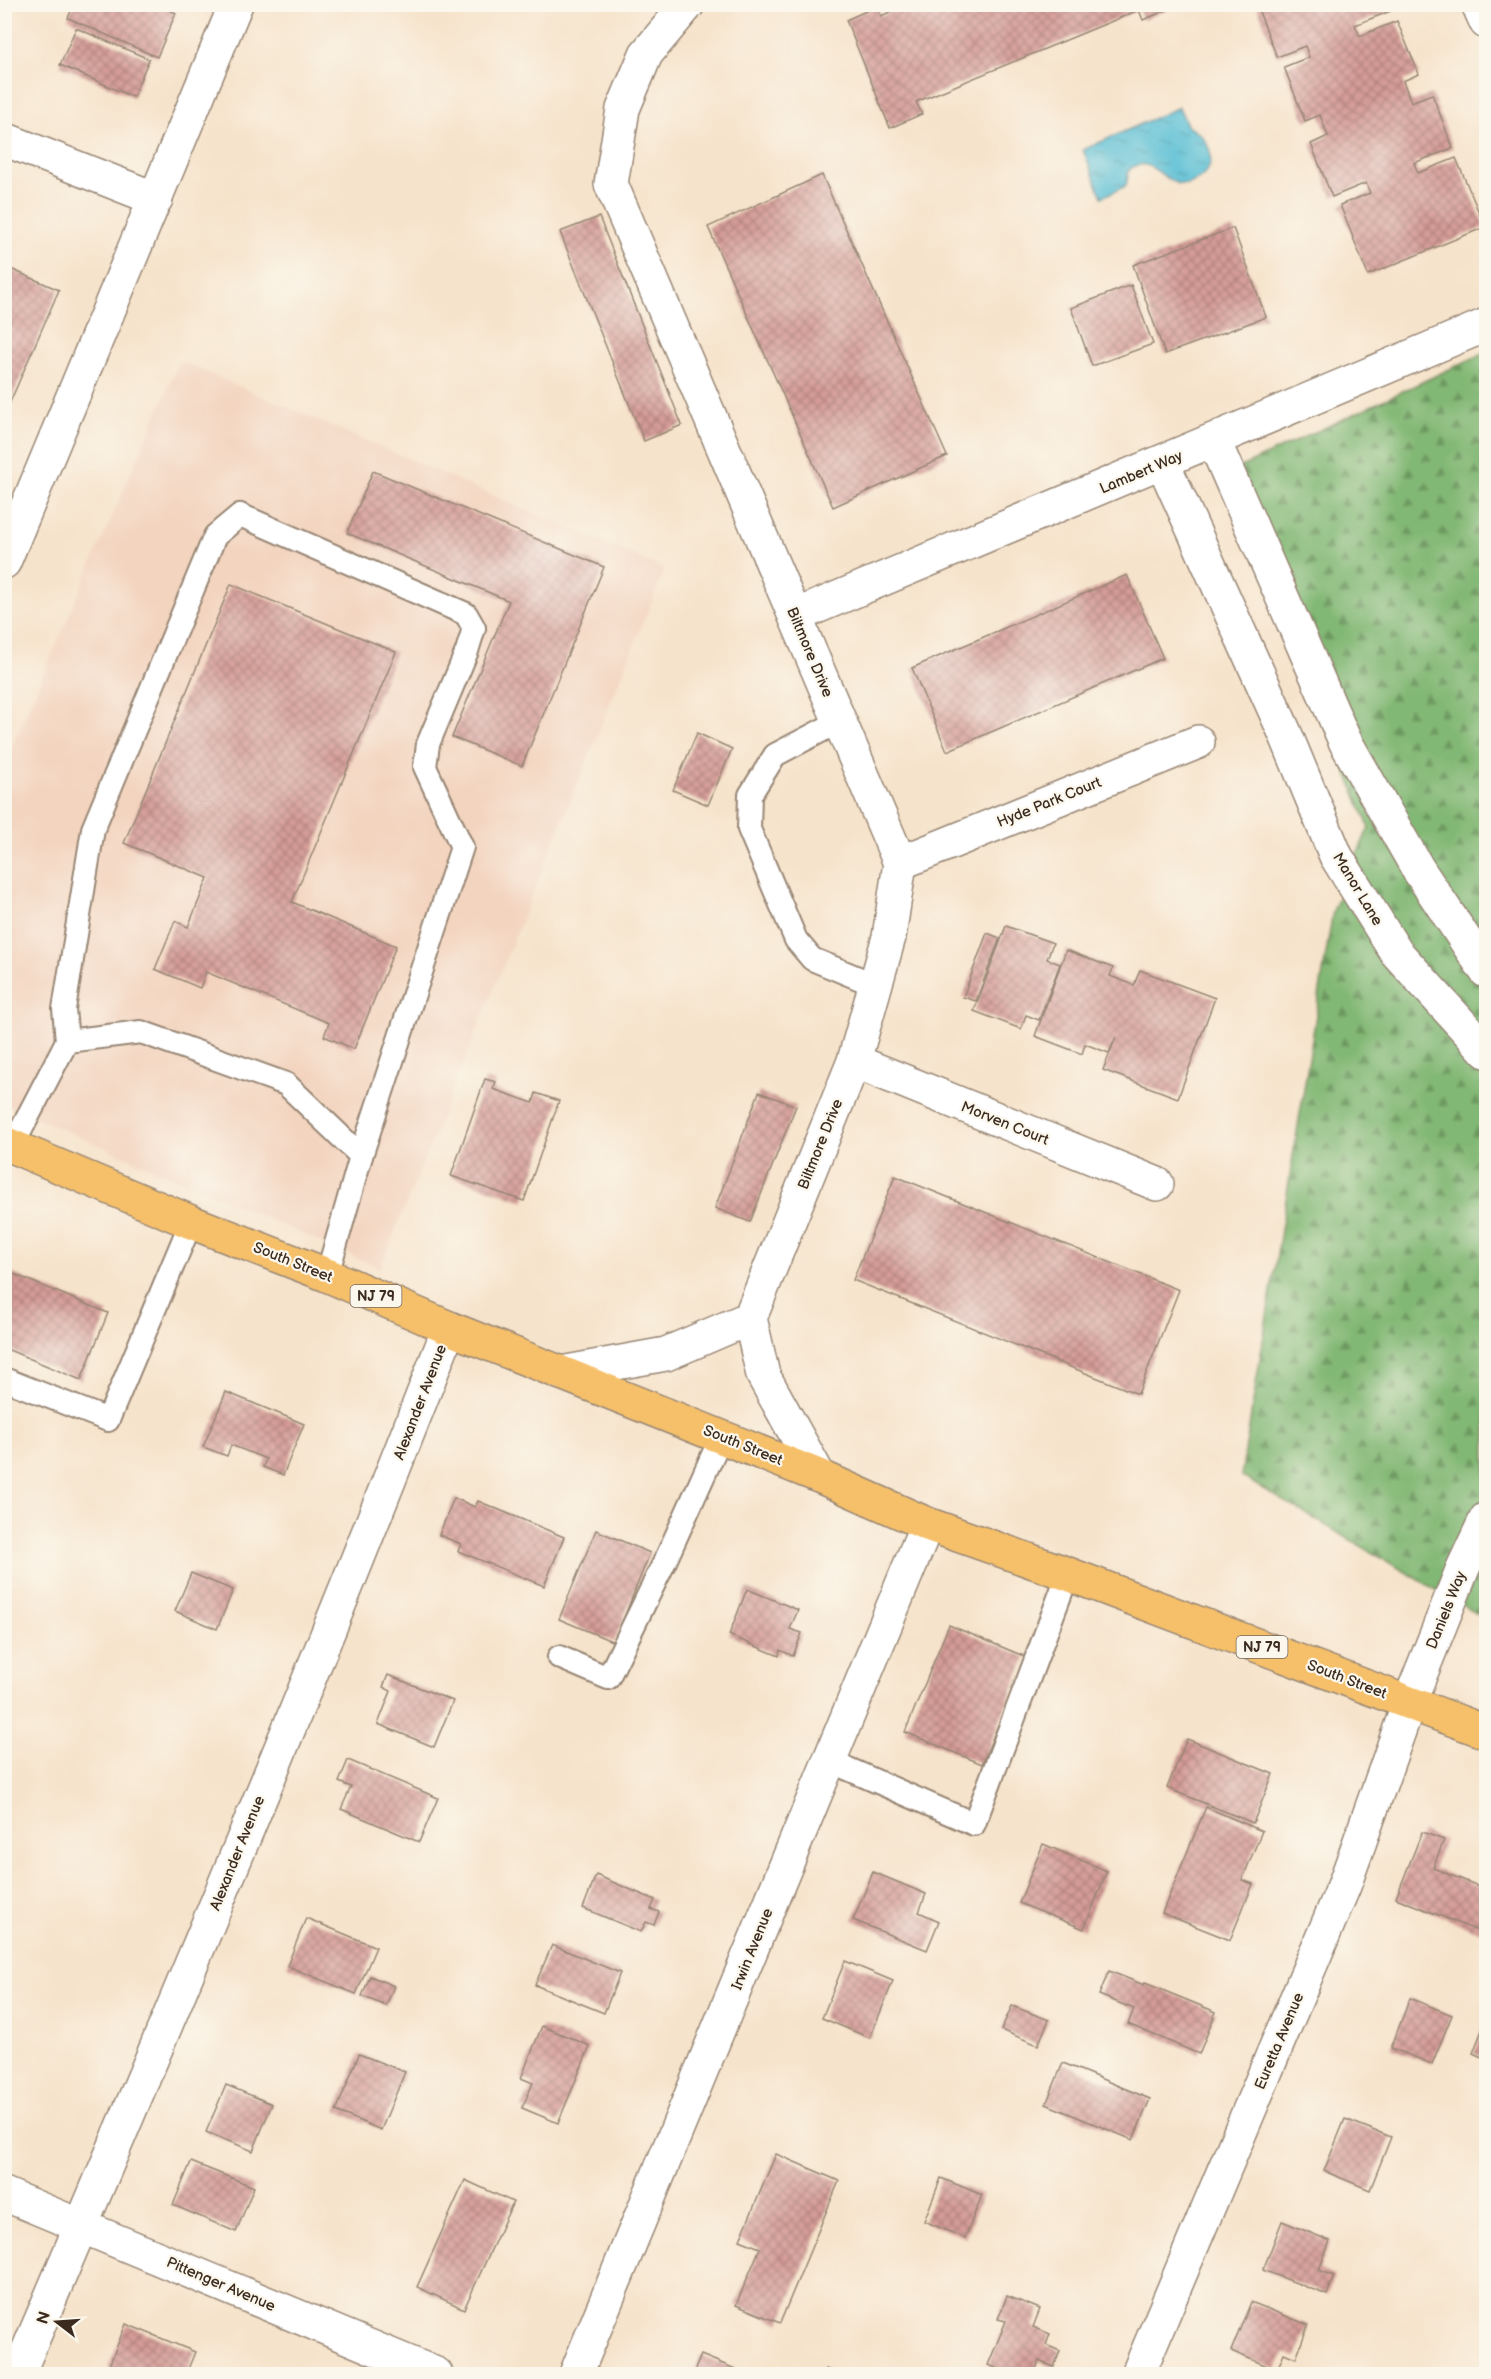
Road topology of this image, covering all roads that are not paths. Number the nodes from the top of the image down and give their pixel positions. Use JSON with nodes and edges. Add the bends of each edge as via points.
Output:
{"nodes":[{"id":1,"x":236,"y":4,"type":"edge"},
{"id":2,"x":688,"y":4,"type":"edge"},
{"id":3,"x":1478,"y":4,"type":"edge"},
{"id":4,"x":1486,"y":22,"type":"edge"},
{"id":5,"x":4,"y":139,"type":"edge"},
{"id":6,"x":156,"y":199,"type":"junction"},
{"id":7,"x":1486,"y":325,"type":"edge"},
{"id":8,"x":1214,"y":441,"type":"junction"},
{"id":9,"x":1163,"y":463,"type":"junction"},
{"id":10,"x":4,"y":562,"type":"edge"},
{"id":11,"x":795,"y":616,"type":"junction"},
{"id":12,"x":1319,"y":682,"type":"junction"},
{"id":13,"x":1270,"y":702,"type":"junction"},
{"id":14,"x":840,"y":721,"type":"junction"},
{"id":15,"x":1198,"y":742,"type":"dead end"},
{"id":16,"x":900,"y":863,"type":"junction"},
{"id":17,"x":1486,"y":971,"type":"edge"},
{"id":18,"x":875,"y":985,"type":"junction"},
{"id":19,"x":67,"y":1041,"type":"junction"},
{"id":20,"x":1486,"y":1051,"type":"edge"},
{"id":21,"x":854,"y":1062,"type":"junction"},
{"id":22,"x":8,"y":1145,"type":"edge"},
{"id":23,"x":361,"y":1156,"type":"junction"},
{"id":24,"x":1157,"y":1184,"type":"dead end"},
{"id":25,"x":191,"y":1222,"type":"junction"},
{"id":26,"x":327,"y":1275,"type":"junction"},
{"id":27,"x":750,"y":1318,"type":"junction"},
{"id":28,"x":449,"y":1328,"type":"junction"},
{"id":29,"x":561,"y":1373,"type":"junction"},
{"id":30,"x":4,"y":1379,"type":"edge"},
{"id":31,"x":721,"y":1437,"type":"junction"},
{"id":32,"x":819,"y":1476,"type":"junction"},
{"id":33,"x":1486,"y":1519,"type":"edge"},
{"id":34,"x":927,"y":1524,"type":"junction"},
{"id":35,"x":1068,"y":1574,"type":"junction"},
{"id":36,"x":559,"y":1657,"type":"dead end"},
{"id":37,"x":1409,"y":1703,"type":"junction"},
{"id":38,"x":1486,"y":1732,"type":"edge"},
{"id":39,"x":830,"y":1761,"type":"junction"},
{"id":40,"x":4,"y":2194,"type":"edge"},
{"id":41,"x":82,"y":2226,"type":"junction"},
{"id":42,"x":18,"y":2374,"type":"edge"},
{"id":43,"x":436,"y":2374,"type":"edge"},
{"id":44,"x":576,"y":2374,"type":"edge"},
{"id":45,"x":1138,"y":2374,"type":"edge"}],
"edges":[{"from":1,"to":6,"type":"street"},
{"from":2,"to":11,"type":"street","name":"Biltmore Drive","via":[[641,65],[623,109],[610,184]]},
{"from":3,"to":4,"type":"street"},
{"from":5,"to":6,"type":"street"},
{"from":6,"to":10,"type":"street"},
{"from":7,"to":8,"type":"street","name":"Lambert Way"},
{"from":8,"to":9,"type":"street","name":"Lambert Way"},
{"from":8,"to":12,"type":"street"},
{"from":9,"to":11,"type":"street","name":"Lambert Way"},
{"from":9,"to":13,"type":"street","name":"Manor Lane"},
{"from":11,"to":14,"type":"street","name":"Biltmore Drive"},
{"from":12,"to":13,"type":"street"},
{"from":12,"to":17,"type":"street","via":[[1346,741],[1418,869]]},
{"from":13,"to":20,"type":"street","name":"Manor Lane","via":[[1336,856],[1396,952]]},
{"from":14,"to":16,"type":"street","name":"Biltmore Drive"},
{"from":14,"to":18,"type":"lane","via":[[775,755],[750,795],[749,829],[796,940],[812,959]]},
{"from":15,"to":16,"type":"street","name":"Hyde Park Court"},
{"from":16,"to":18,"type":"street","name":"Biltmore Drive","via":[[889,937]]},
{"from":18,"to":21,"type":"street","name":"Biltmore Drive"},
{"from":19,"to":22,"type":"lane"},
{"from":19,"to":23,"type":"lane","via":[[141,1032],[286,1084]]},
{"from":19,"to":23,"type":"lane","via":[[64,1009],[93,828],[215,537],[240,515],[466,614],[474,628],[428,744],[425,767],[462,847]]},
{"from":21,"to":24,"type":"street","name":"Morven Court"},
{"from":21,"to":27,"type":"street","name":"Biltmore Drive"},
{"from":22,"to":25,"type":"main road","name":"South Street","number":"NJ 79"},
{"from":23,"to":26,"type":"lane"},
{"from":25,"to":26,"type":"main road","name":"South Street","number":"NJ 79"},
{"from":25,"to":30,"type":"lane","via":[[108,1420]]},
{"from":26,"to":28,"type":"main road","name":"South Street","number":"NJ 79"},
{"from":27,"to":29,"type":"street","via":[[666,1354]]},
{"from":27,"to":32,"type":"street","via":[[763,1375]]},
{"from":28,"to":29,"type":"main road","name":"South Street","number":"NJ 79"},
{"from":28,"to":41,"type":"street","name":"Alexander Avenue","via":[[375,1518]]},
{"from":29,"to":31,"type":"main road","name":"South Street","number":"NJ 79"},
{"from":31,"to":32,"type":"main road","name":"South Street","number":"NJ 79"},
{"from":31,"to":36,"type":"lane","via":[[608,1678]]},
{"from":32,"to":34,"type":"main road","name":"South Street","number":"NJ 79"},
{"from":33,"to":37,"type":"street","name":"Daniels Way"},
{"from":34,"to":35,"type":"main road","name":"South Street","number":"NJ 79"},
{"from":34,"to":39,"type":"street","name":"Irwin Avenue"},
{"from":35,"to":37,"type":"main road","name":"South Street","number":"NJ 79"},
{"from":35,"to":39,"type":"lane","via":[[974,1824]]},
{"from":37,"to":38,"type":"main road","name":"South Street","number":"NJ 79"},
{"from":37,"to":45,"type":"street","name":"Euretta Avenue","via":[[1344,1886]]},
{"from":39,"to":44,"type":"street","name":"Irwin Avenue"},
{"from":40,"to":41,"type":"street","name":"Pittenger Avenue"},
{"from":41,"to":42,"type":"street","name":"Alexander Avenue"},
{"from":41,"to":43,"type":"street","name":"Pittenger Avenue"}]}
